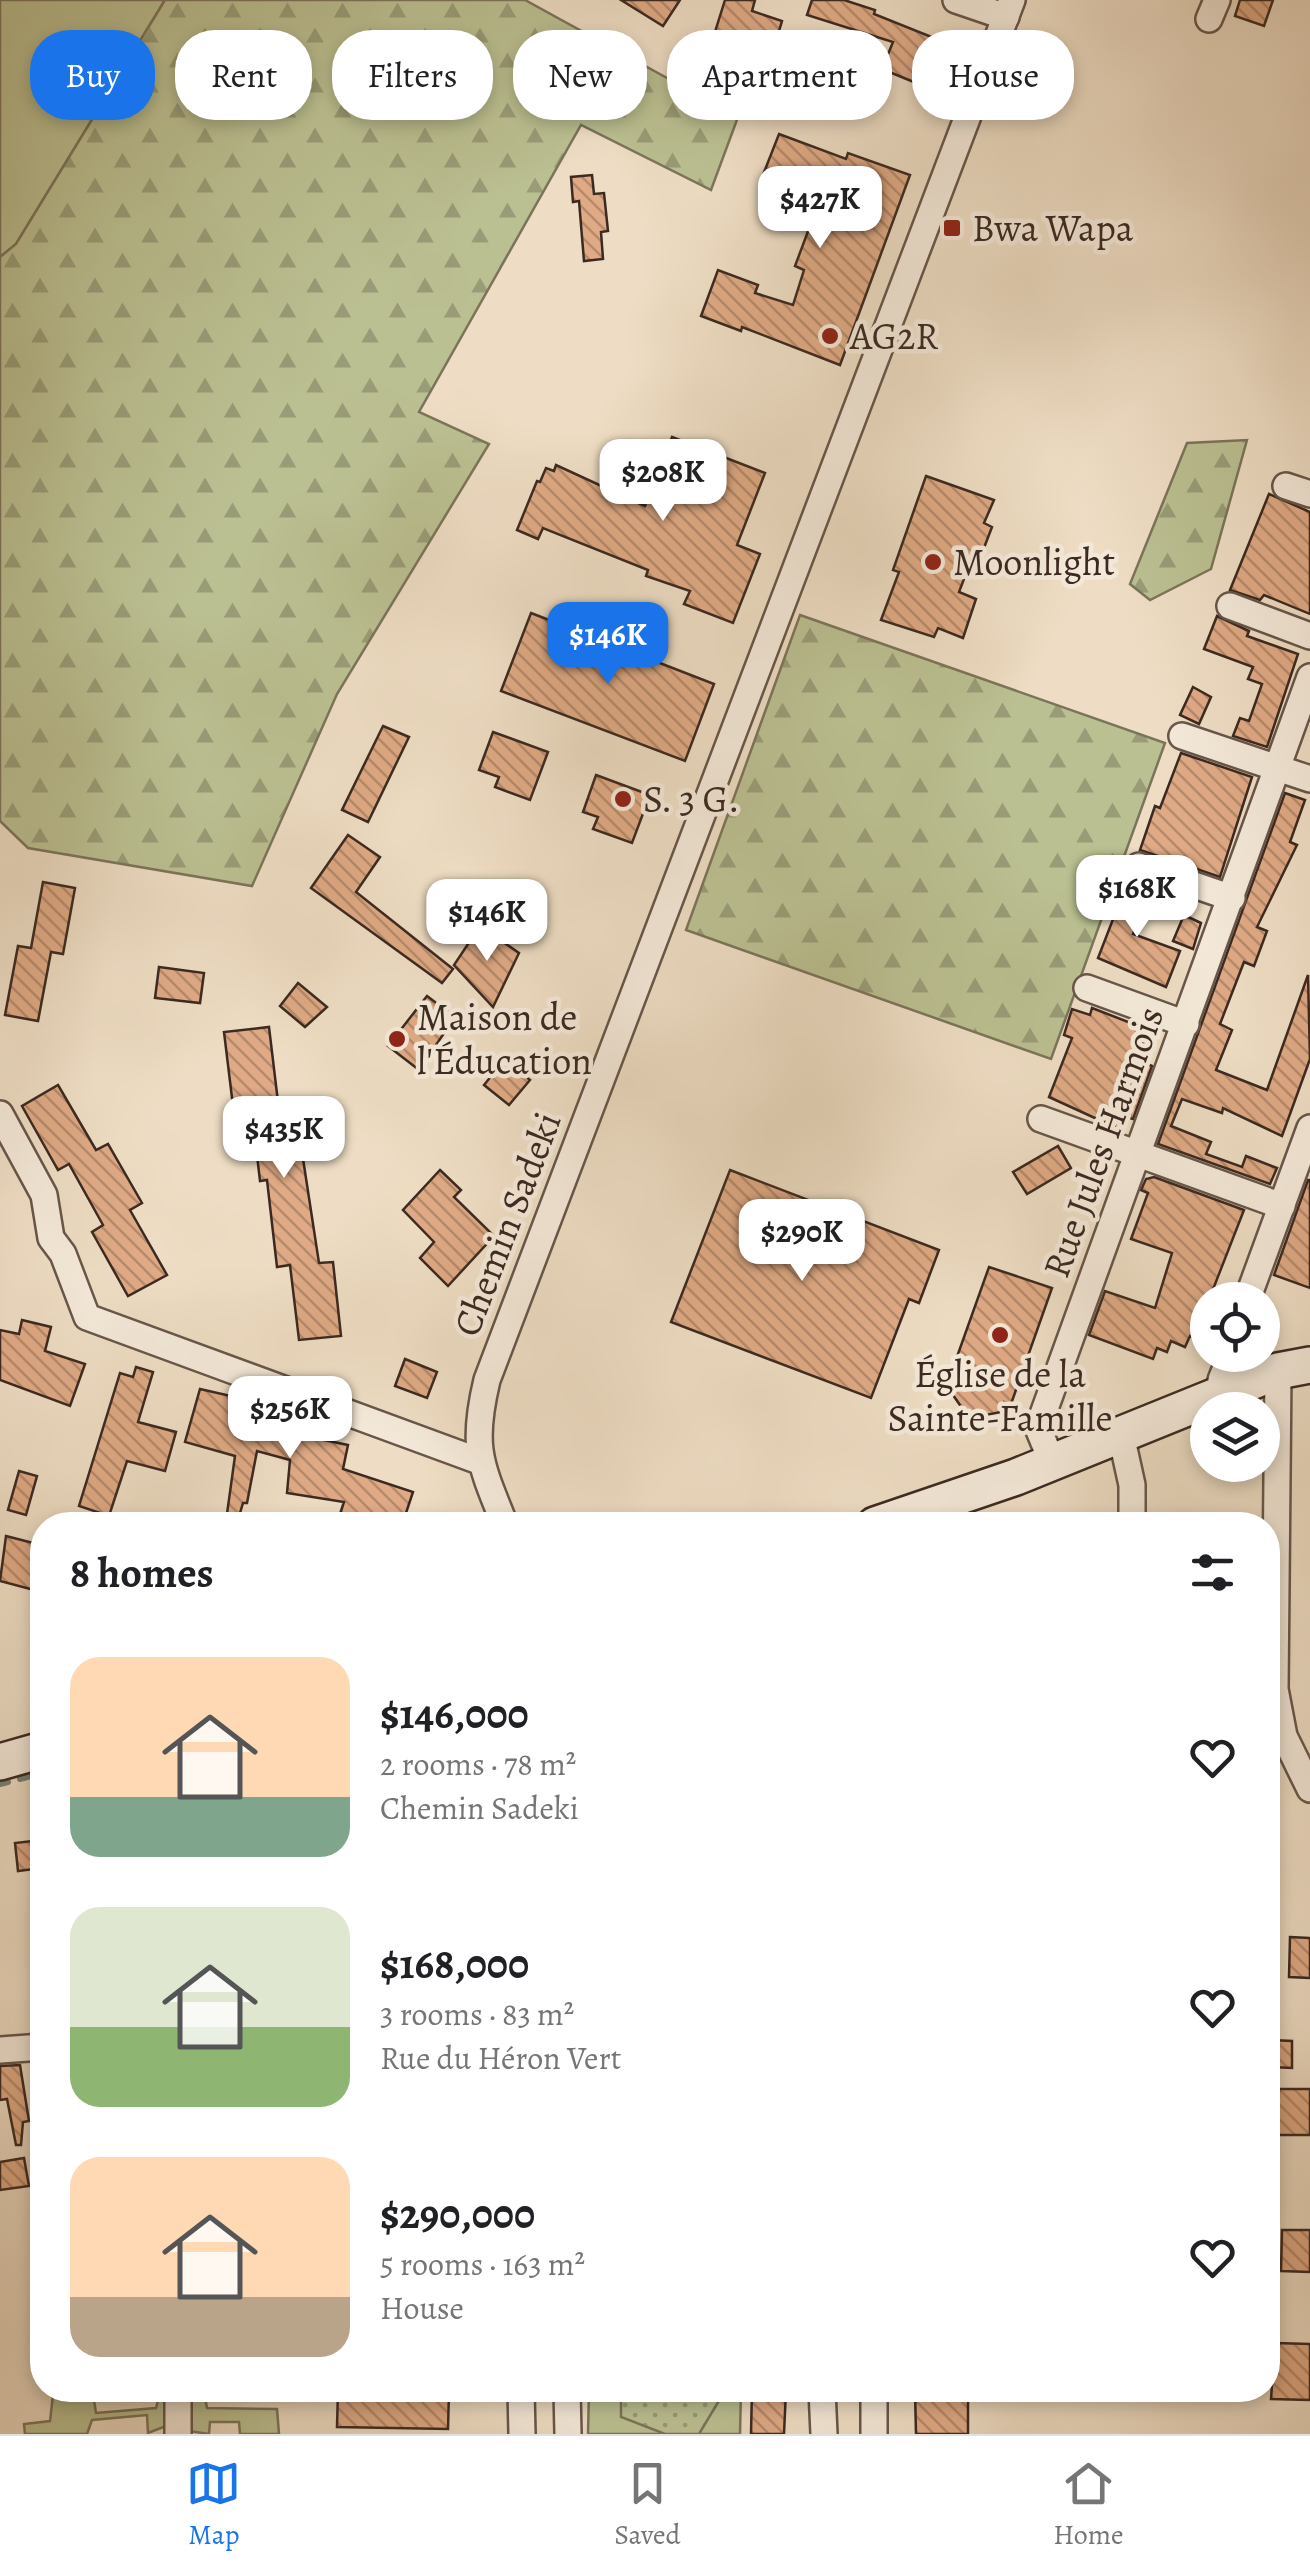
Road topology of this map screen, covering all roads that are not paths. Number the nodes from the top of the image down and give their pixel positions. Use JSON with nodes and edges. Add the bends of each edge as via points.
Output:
{"nodes":[{"id":1,"x":956,"y":0,"type":"edge"},
{"id":2,"x":1009,"y":9,"type":"edge"},
{"id":3,"x":1230,"y":606,"type":"dead end"},
{"id":4,"x":1310,"y":636,"type":"edge"},
{"id":5,"x":1310,"y":677,"type":"edge"},
{"id":6,"x":1182,"y":736,"type":"dead end"},
{"id":7,"x":1276,"y":768,"type":"junction"},
{"id":8,"x":1310,"y":780,"type":"edge"},
{"id":9,"x":1138,"y":866,"type":"dead end"},
{"id":10,"x":1232,"y":898,"type":"junction"},
{"id":11,"x":1087,"y":988,"type":"dead end"},
{"id":12,"x":1186,"y":1024,"type":"junction"},
{"id":13,"x":0,"y":1114,"type":"edge"},
{"id":14,"x":1042,"y":1118,"type":"dead end"},
{"id":15,"x":1310,"y":1128,"type":"edge"},
{"id":16,"x":1139,"y":1152,"type":"junction"},
{"id":17,"x":1282,"y":1206,"type":"junction"},
{"id":18,"x":1254,"y":1282,"type":"edge"},
{"id":19,"x":1294,"y":1368,"type":"edge"},
{"id":20,"x":1229,"y":1392,"type":"edge"},
{"id":21,"x":1190,"y":1408,"type":"edge"},
{"id":22,"x":1122,"y":1436,"type":"junction"},
{"id":23,"x":479,"y":1461,"type":"junction"},
{"id":24,"x":1052,"y":1462,"type":"junction"},
{"id":25,"x":499,"y":1512,"type":"edge"},
{"id":26,"x":912,"y":1512,"type":"edge"},
{"id":27,"x":1132,"y":1512,"type":"edge"},
{"id":28,"x":1280,"y":1605,"type":"edge"},
{"id":29,"x":1280,"y":1716,"type":"edge"},
{"id":30,"x":30,"y":1753,"type":"edge"},
{"id":31,"x":0,"y":1762,"type":"edge"},
{"id":32,"x":1310,"y":1788,"type":"edge"},
{"id":33,"x":30,"y":2048,"type":"edge"},
{"id":34,"x":0,"y":2050,"type":"edge"},
{"id":35,"x":178,"y":2402,"type":"edge"},
{"id":36,"x":521,"y":2402,"type":"edge"},
{"id":37,"x":567,"y":2402,"type":"edge"},
{"id":38,"x":823,"y":2402,"type":"edge"},
{"id":39,"x":874,"y":2402,"type":"edge"},
{"id":40,"x":178,"y":2434,"type":"edge"},
{"id":41,"x":522,"y":2434,"type":"edge"},
{"id":42,"x":568,"y":2434,"type":"edge"},
{"id":43,"x":824,"y":2434,"type":"edge"},
{"id":44,"x":874,"y":2434,"type":"edge"}],
"edges":[{"from":1,"to":2,"type":"street"},
{"from":2,"to":23,"type":"street","name":"Chemin Sadeki","via":[[488,1380]]},
{"from":3,"to":4,"type":"street"},
{"from":5,"to":7,"type":"street","name":"Rue Jules Harmois"},
{"from":6,"to":7,"type":"street"},
{"from":7,"to":8,"type":"street"},
{"from":7,"to":10,"type":"street","name":"Rue Jules Harmois"},
{"from":9,"to":10,"type":"street"},
{"from":10,"to":12,"type":"street","name":"Rue Jules Harmois"},
{"from":11,"to":12,"type":"street"},
{"from":12,"to":16,"type":"street","name":"Rue Jules Harmois"},
{"from":13,"to":23,"type":"street","via":[[44,1194],[50,1238],[87,1317]]},
{"from":14,"to":16,"type":"street"},
{"from":15,"to":17,"type":"street"},
{"from":16,"to":17,"type":"street"},
{"from":16,"to":24,"type":"street","name":"Rue Jules Harmois","via":[[1038,1428]]},
{"from":17,"to":18,"type":"street"},
{"from":19,"to":20,"type":"main road"},
{"from":19,"to":28,"type":"street"},
{"from":21,"to":22,"type":"main road"},
{"from":22,"to":24,"type":"main road"},
{"from":22,"to":27,"type":"street"},
{"from":23,"to":25,"type":"street","name":"Chemin Sadeki"},
{"from":24,"to":26,"type":"main road"},
{"from":29,"to":32,"type":"street"},
{"from":30,"to":31,"type":"main road"},
{"from":33,"to":34,"type":"street"},
{"from":35,"to":40,"type":"street"},
{"from":36,"to":41,"type":"street"},
{"from":37,"to":42,"type":"street"},
{"from":38,"to":43,"type":"street"},
{"from":39,"to":44,"type":"street"}]}
